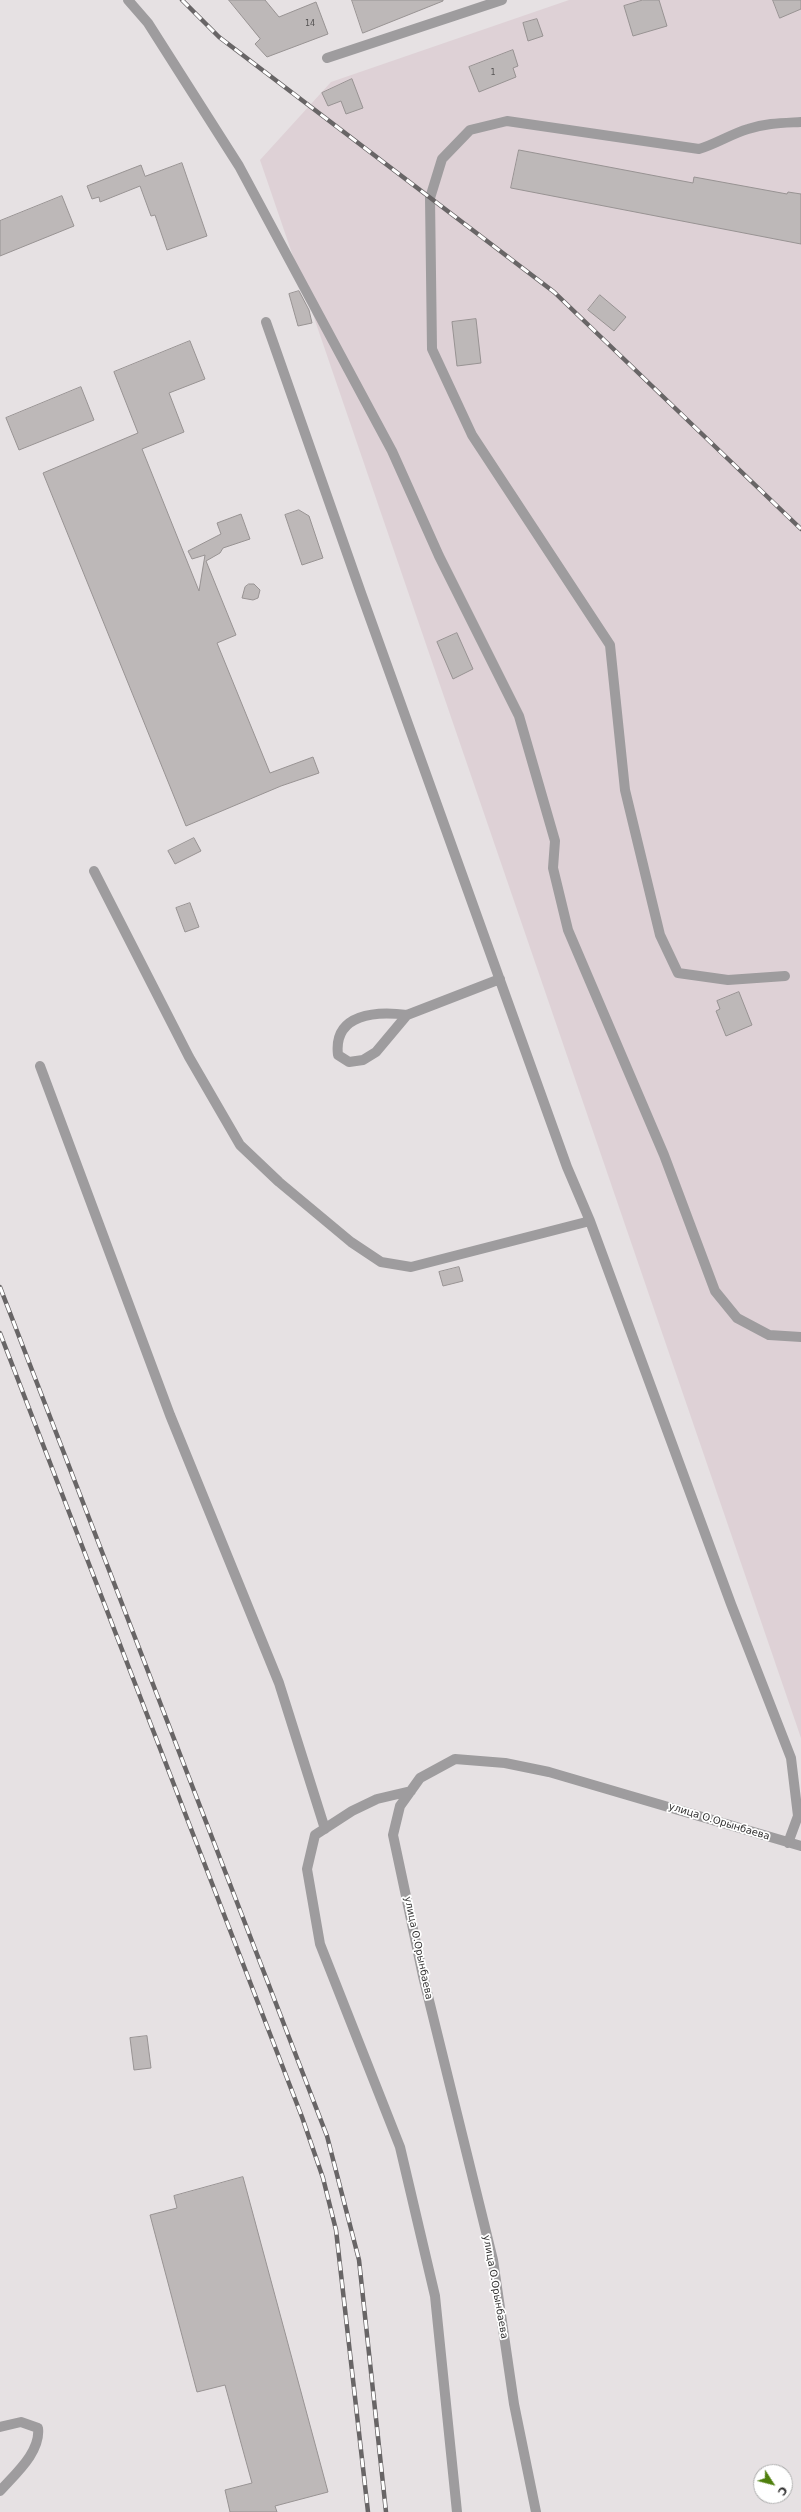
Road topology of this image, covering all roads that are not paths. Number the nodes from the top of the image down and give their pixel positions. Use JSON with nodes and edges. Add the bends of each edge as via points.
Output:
{"nodes":[{"id":1,"x":128,"y":0,"type":"edge"},
{"id":2,"x":502,"y":0,"type":"edge"},
{"id":3,"x":327,"y":58,"type":"dead end"},
{"id":4,"x":801,"y":122,"type":"edge"},
{"id":5,"x":266,"y":322,"type":"dead end"},
{"id":6,"x":94,"y":871,"type":"dead end"},
{"id":7,"x":784,"y":976,"type":"dead end"},
{"id":8,"x":500,"y":978,"type":"junction"},
{"id":9,"x":407,"y":1014,"type":"junction"},
{"id":10,"x":40,"y":1066,"type":"dead end"},
{"id":11,"x":590,"y":1221,"type":"junction"},
{"id":12,"x":801,"y":1337,"type":"edge"},
{"id":13,"x":411,"y":1791,"type":"junction"},
{"id":14,"x":325,"y":1829,"type":"junction"},
{"id":15,"x":788,"y":1843,"type":"junction"},
{"id":16,"x":801,"y":1846,"type":"edge"},
{"id":17,"x":0,"y":2427,"type":"edge"},
{"id":18,"x":0,"y":2491,"type":"edge"},
{"id":19,"x":457,"y":2512,"type":"edge"},
{"id":20,"x":536,"y":2512,"type":"edge"}],
"edges":[{"from":1,"to":12,"type":"street","via":[[148,23],[239,166],[392,451],[439,556],[518,716],[555,841],[553,868],[568,930],[664,1155],[715,1291],[738,1318],[769,1335]]},
{"from":2,"to":3,"type":"street"},
{"from":4,"to":7,"type":"street","via":[[773,123],[747,129],[717,144],[699,149],[507,121],[470,130],[442,159],[430,198],[432,349],[472,435],[610,644],[625,790],[660,936],[678,972],[728,980]]},
{"from":5,"to":8,"type":"street","via":[[358,586]]},
{"from":6,"to":11,"type":"street","via":[[189,1057],[240,1145],[351,1242],[381,1262],[411,1267]]},
{"from":8,"to":9,"type":"street"},
{"from":8,"to":11,"type":"street","via":[[567,1166]]},
{"from":9,"to":9,"type":"street","via":[[376,1052],[363,1060],[349,1062],[338,1055],[337,1042],[343,1028],[368,1014]]},
{"from":10,"to":14,"type":"street","via":[[170,1415],[279,1683]]},
{"from":11,"to":15,"type":"street","via":[[731,1604],[791,1758],[798,1816]]},
{"from":13,"to":14,"type":"street","via":[[377,1799],[352,1811]]},
{"from":13,"to":15,"type":"street","name":"улица О.Орынбаева","via":[[420,1778],[455,1759],[505,1763],[549,1772]]},
{"from":13,"to":20,"type":"street","name":"улица О.Орынбаева","via":[[400,1806],[393,1835],[423,1976],[493,2260],[514,2404]]},
{"from":14,"to":19,"type":"street","via":[[315,1835],[308,1869],[320,1944],[400,2147],[435,2296]]},
{"from":15,"to":16,"type":"street","name":"улица О.Орынбаева"},
{"from":17,"to":18,"type":"street","via":[[21,2422],[38,2428],[40,2439],[23,2466]]}]}
